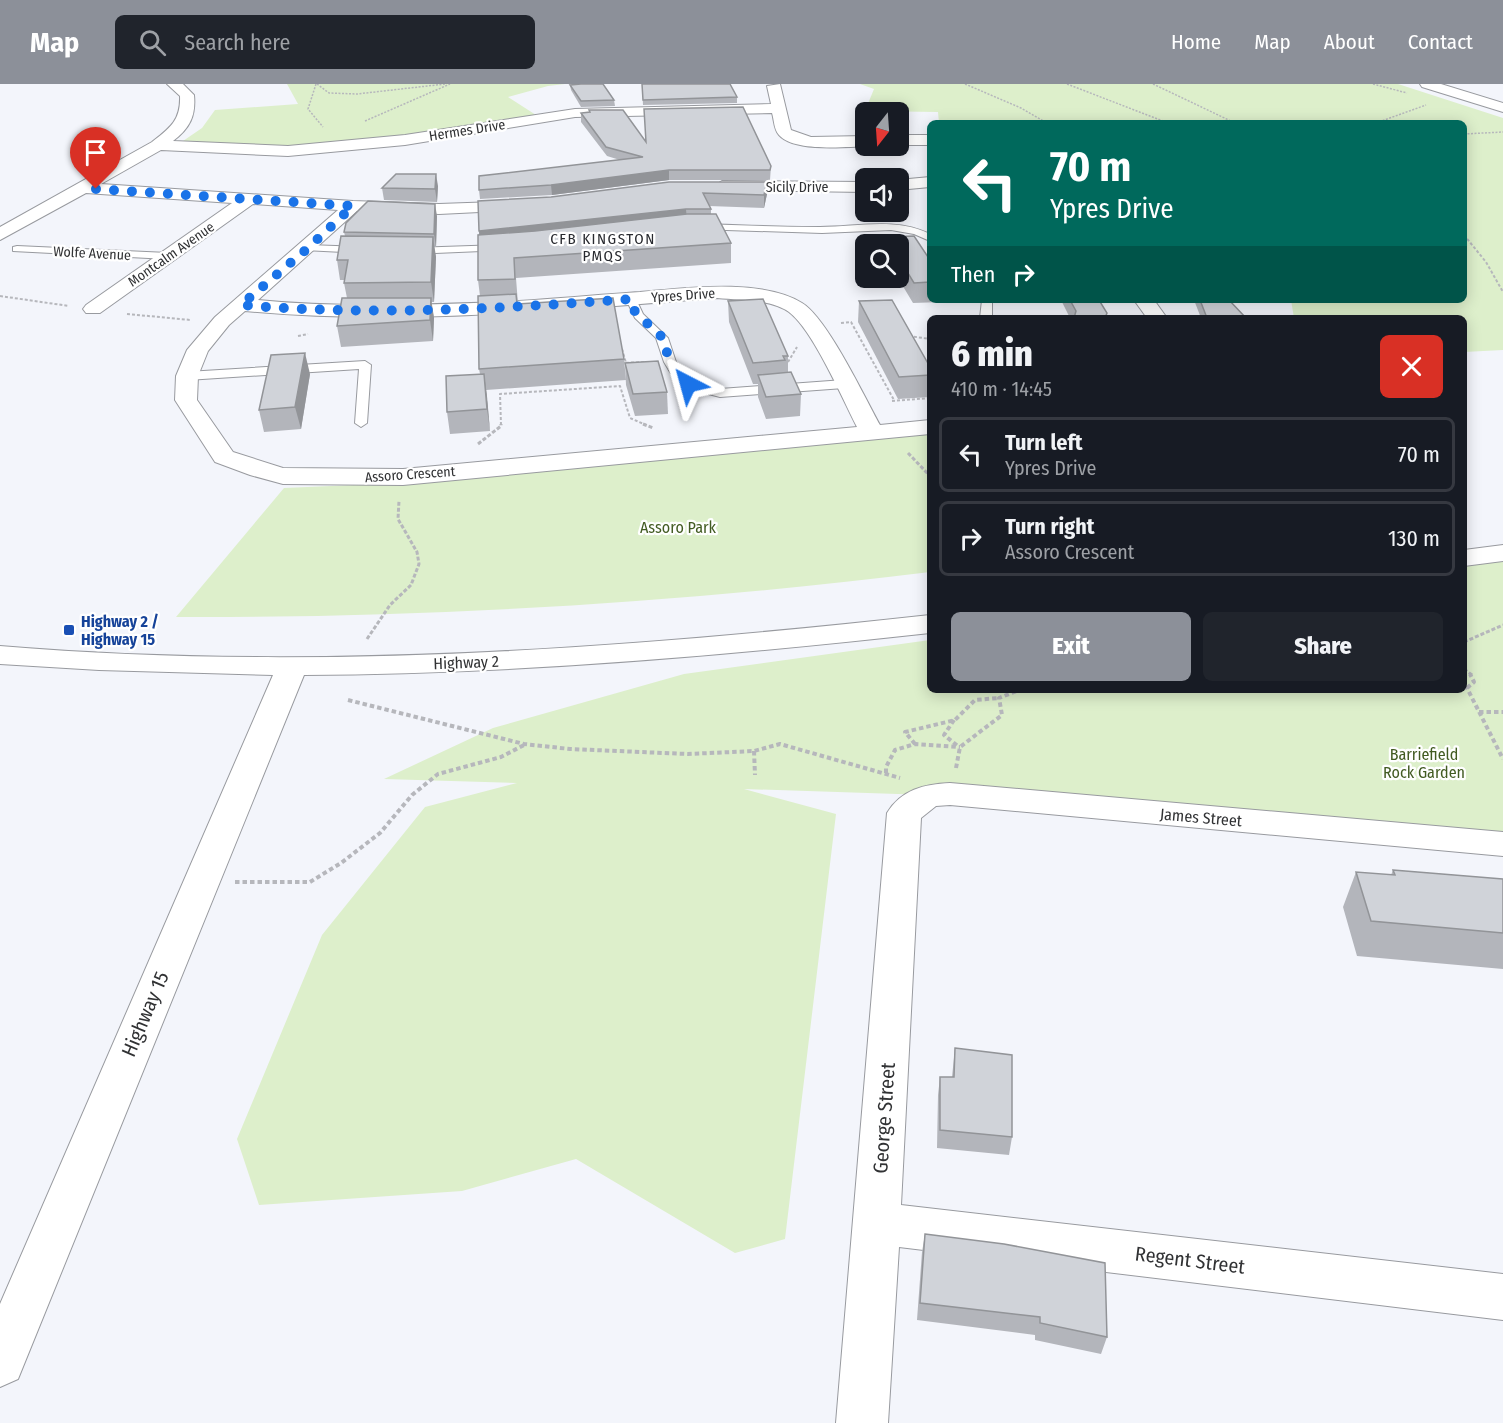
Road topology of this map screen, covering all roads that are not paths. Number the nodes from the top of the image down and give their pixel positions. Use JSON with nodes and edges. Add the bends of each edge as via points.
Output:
{"nodes":[{"id":1,"x":174,"y":84,"type":"edge"},
{"id":2,"x":1426,"y":84,"type":"edge"},
{"id":3,"x":774,"y":86,"type":"dead end"},
{"id":4,"x":777,"y":108,"type":"junction"},
{"id":5,"x":1503,"y":108,"type":"edge"},
{"id":6,"x":909,"y":140,"type":"edge"},
{"id":7,"x":927,"y":140,"type":"edge"},
{"id":8,"x":855,"y":141,"type":"edge"},
{"id":9,"x":158,"y":146,"type":"junction"},
{"id":10,"x":927,"y":183,"type":"edge"},
{"id":11,"x":909,"y":184,"type":"edge"},
{"id":12,"x":705,"y":186,"type":"edge"},
{"id":13,"x":855,"y":187,"type":"edge"},
{"id":14,"x":83,"y":188,"type":"junction"},
{"id":15,"x":249,"y":199,"type":"junction"},
{"id":16,"x":541,"y":203,"type":"edge"},
{"id":17,"x":353,"y":206,"type":"junction"},
{"id":18,"x":687,"y":227,"type":"edge"},
{"id":19,"x":0,"y":236,"type":"edge"},
{"id":20,"x":927,"y":236,"type":"edge"},
{"id":21,"x":514,"y":247,"type":"edge"},
{"id":22,"x":308,"y":248,"type":"junction"},
{"id":23,"x":17,"y":249,"type":"dead end"},
{"id":24,"x":372,"y":251,"type":"edge"},
{"id":25,"x":404,"y":252,"type":"edge"},
{"id":26,"x":168,"y":256,"type":"junction"},
{"id":27,"x":631,"y":299,"type":"junction"},
{"id":28,"x":241,"y":305,"type":"junction"},
{"id":29,"x":93,"y":309,"type":"dead end"},
{"id":30,"x":187,"y":376,"type":"junction"},
{"id":31,"x":844,"y":384,"type":"junction"},
{"id":32,"x":361,"y":423,"type":"dead end"},
{"id":33,"x":927,"y":427,"type":"edge"},
{"id":34,"x":872,"y":432,"type":"junction"},
{"id":35,"x":1503,"y":553,"type":"edge"},
{"id":36,"x":1467,"y":558,"type":"edge"},
{"id":37,"x":927,"y":624,"type":"edge"},
{"id":38,"x":0,"y":655,"type":"edge"},
{"id":39,"x":292,"y":666,"type":"junction"},
{"id":40,"x":904,"y":813,"type":"joint"},
{"id":41,"x":1503,"y":844,"type":"edge"},
{"id":42,"x":878,"y":1223,"type":"junction"},
{"id":43,"x":1503,"y":1297,"type":"edge"},
{"id":44,"x":0,"y":1362,"type":"edge"},
{"id":45,"x":862,"y":1423,"type":"edge"}],
"edges":[{"from":1,"to":9,"type":"street","via":[[187,95],[189,113],[179,129]]},
{"from":2,"to":5,"type":"street"},
{"from":3,"to":4,"type":"street"},
{"from":4,"to":8,"type":"street","via":[[784,132],[789,136],[813,141]]},
{"from":4,"to":9,"type":"street","name":"Hermes Drive","via":[[575,113],[405,140],[311,150]]},
{"from":6,"to":7,"type":"street"},
{"from":9,"to":14,"type":"street"},
{"from":10,"to":11,"type":"street"},
{"from":12,"to":13,"type":"street","name":"Sicily Drive"},
{"from":14,"to":15,"type":"street"},
{"from":14,"to":19,"type":"street"},
{"from":15,"to":17,"type":"street"},
{"from":15,"to":26,"type":"street","name":"Montcalm Avenue"},
{"from":16,"to":17,"type":"street","via":[[439,209]]},
{"from":17,"to":22,"type":"street","name":"Assoro Crescent"},
{"from":18,"to":20,"type":"lane","via":[[879,227],[917,229]]},
{"from":21,"to":25,"type":"lane"},
{"from":22,"to":24,"type":"lane"},
{"from":22,"to":28,"type":"street","name":"Assoro Crescent"},
{"from":23,"to":26,"type":"lane","name":"Wolfe Avenue"},
{"from":26,"to":29,"type":"street","name":"Montcalm Avenue"},
{"from":27,"to":28,"type":"street","name":"Ypres Drive","via":[[373,312]]},
{"from":27,"to":31,"type":"street","name":"Ypres Drive","via":[[746,293],[795,307],[814,326]]},
{"from":27,"to":31,"type":"lane","via":[[635,312],[662,337],[669,360],[688,384],[700,391]]},
{"from":28,"to":30,"type":"street","name":"Assoro Crescent","via":[[198,350]]},
{"from":30,"to":32,"type":"lane","via":[[365,365]]},
{"from":30,"to":34,"type":"street","name":"Assoro Crescent","via":[[186,400],[224,457],[283,476],[403,477]]},
{"from":31,"to":34,"type":"street","name":"Ypres Drive"},
{"from":33,"to":34,"type":"street","name":"Assoro Crescent"},
{"from":35,"to":36,"type":"street"},
{"from":37,"to":39,"type":"street","name":"Highway 2","via":[[648,652]]},
{"from":38,"to":39,"type":"street","name":"Highway 2"},
{"from":39,"to":44,"type":"street","name":"Highway 15"},
{"from":40,"to":41,"type":"street","name":"James Street","via":[[928,795],[950,794]]},
{"from":40,"to":42,"type":"street","name":"George Street"},
{"from":42,"to":43,"type":"street","name":"Regent Street"},
{"from":42,"to":45,"type":"street","name":"George Street"}]}
